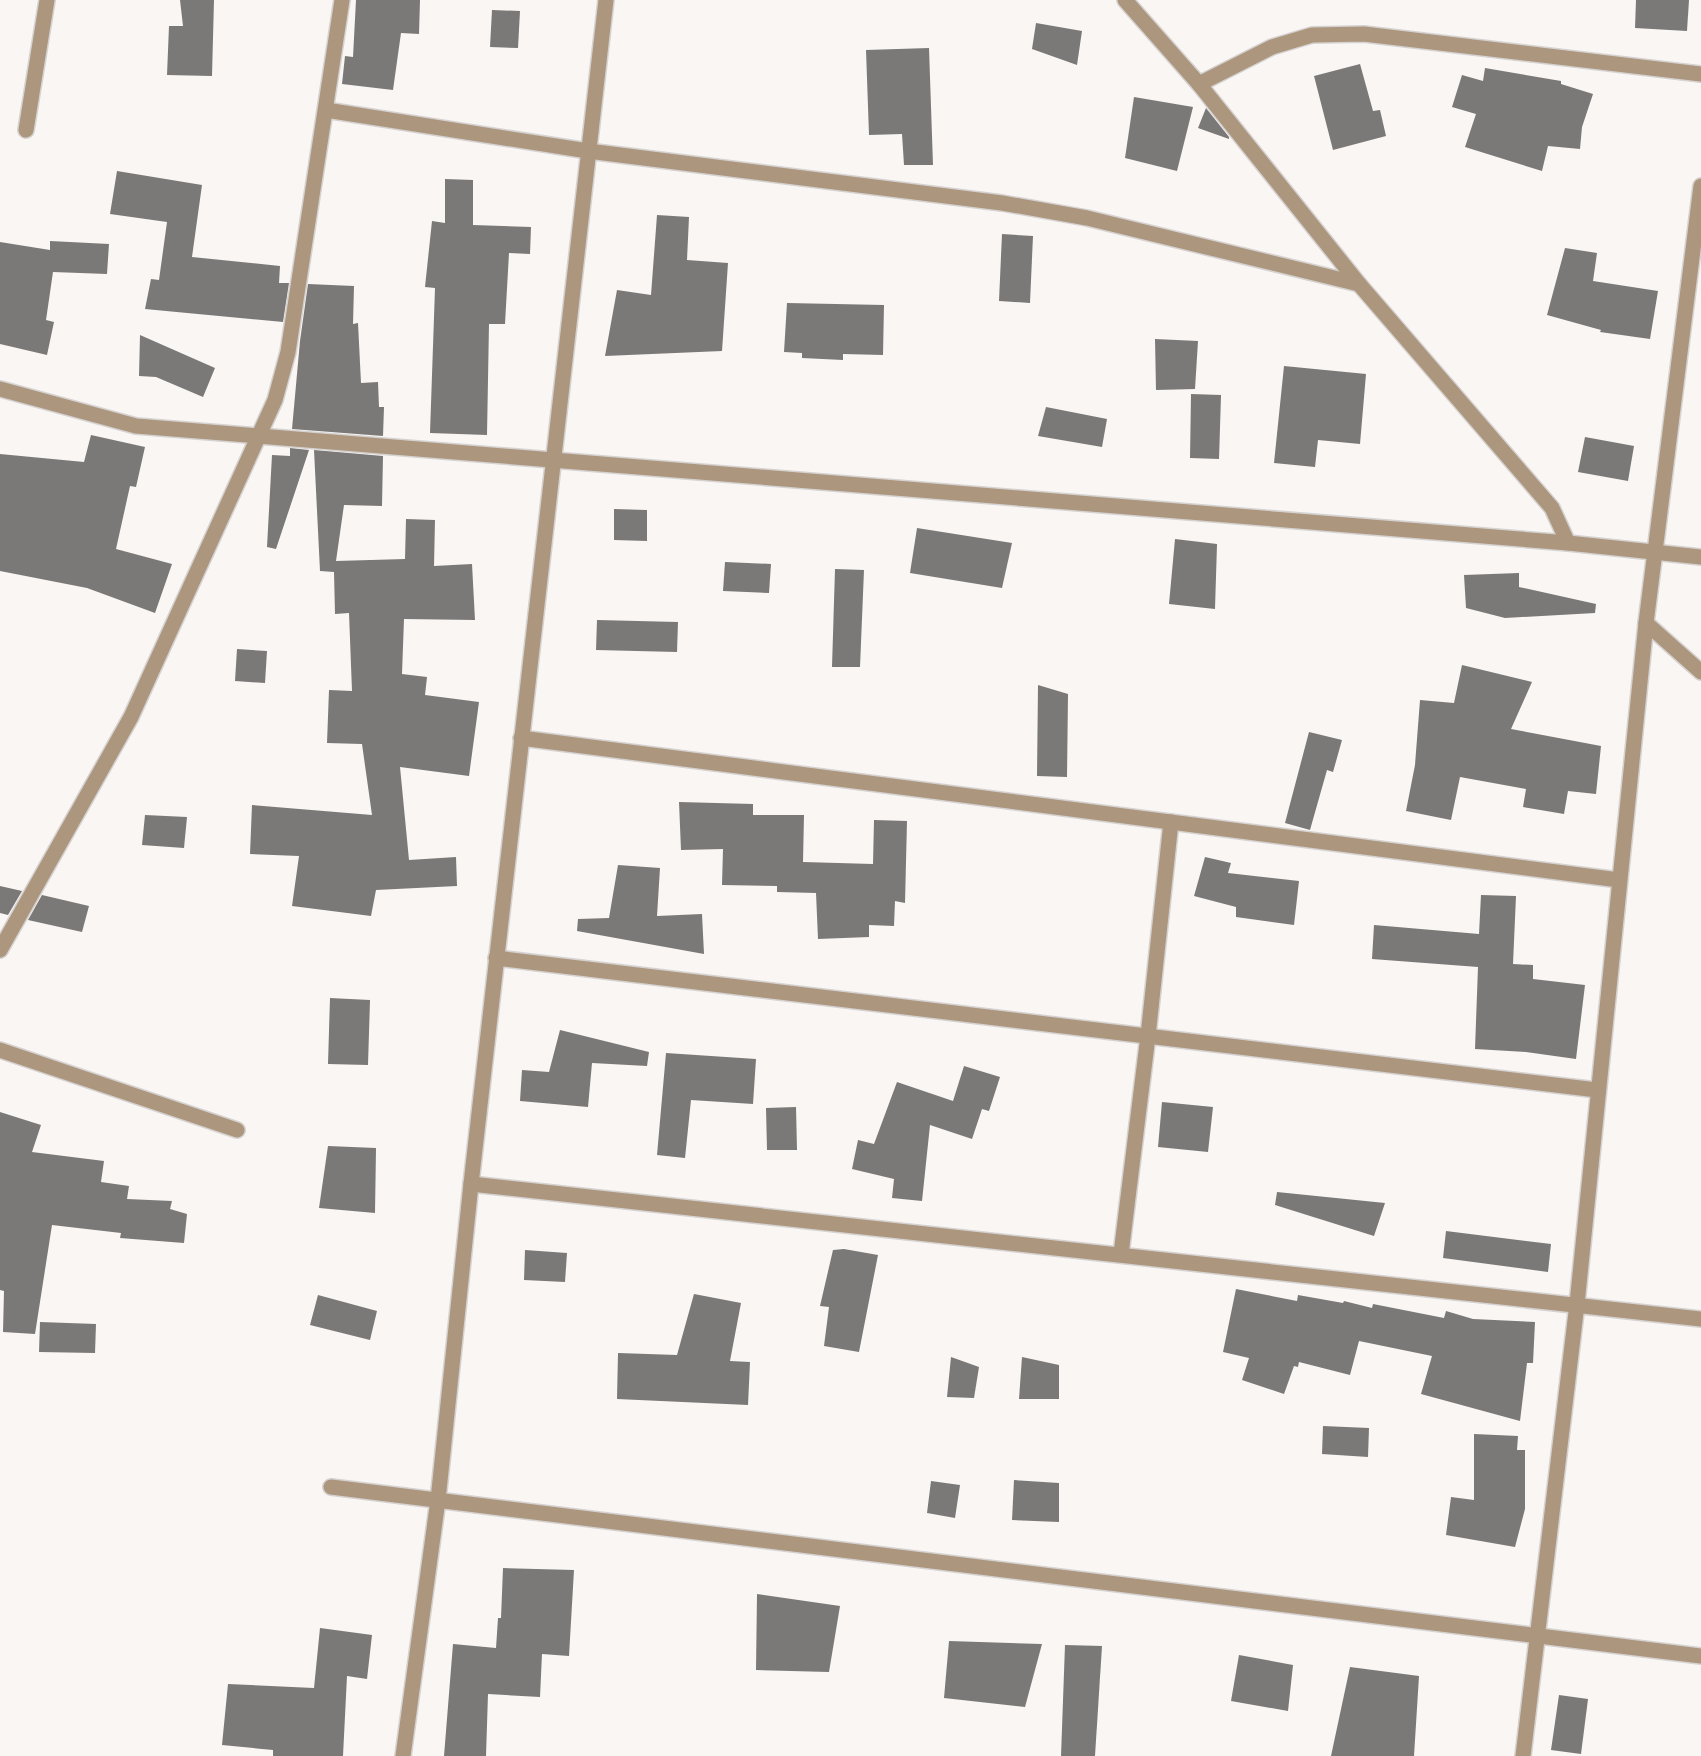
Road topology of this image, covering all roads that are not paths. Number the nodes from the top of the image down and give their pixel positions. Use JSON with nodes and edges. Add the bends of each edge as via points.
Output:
{"nodes":[{"id":1,"x":47,"y":0,"type":"edge"},
{"id":2,"x":342,"y":0,"type":"edge"},
{"id":3,"x":606,"y":0,"type":"edge"},
{"id":4,"x":1125,"y":0,"type":"edge"},
{"id":5,"x":1701,"y":74,"type":"edge"},
{"id":6,"x":1199,"y":84,"type":"junction"},
{"id":7,"x":326,"y":110,"type":"junction"},
{"id":8,"x":26,"y":130,"type":"dead end"},
{"id":9,"x":588,"y":151,"type":"junction"},
{"id":10,"x":1701,"y":186,"type":"edge"},
{"id":11,"x":1359,"y":284,"type":"junction"},
{"id":12,"x":0,"y":389,"type":"edge"},
{"id":13,"x":261,"y":436,"type":"junction"},
{"id":14,"x":553,"y":459,"type":"junction"},
{"id":15,"x":1568,"y":543,"type":"junction"},
{"id":16,"x":1657,"y":551,"type":"junction"},
{"id":17,"x":1701,"y":557,"type":"edge"},
{"id":18,"x":1647,"y":623,"type":"junction"},
{"id":19,"x":1701,"y":672,"type":"edge"},
{"id":20,"x":521,"y":738,"type":"junction"},
{"id":21,"x":1171,"y":822,"type":"junction"},
{"id":22,"x":1619,"y":880,"type":"junction"},
{"id":23,"x":0,"y":950,"type":"edge"},
{"id":24,"x":496,"y":958,"type":"junction"},
{"id":25,"x":1148,"y":1036,"type":"junction"},
{"id":26,"x":0,"y":1050,"type":"edge"},
{"id":27,"x":1597,"y":1090,"type":"junction"},
{"id":28,"x":237,"y":1130,"type":"dead end"},
{"id":29,"x":471,"y":1184,"type":"junction"},
{"id":30,"x":1121,"y":1254,"type":"junction"},
{"id":31,"x":1577,"y":1304,"type":"junction"},
{"id":32,"x":1701,"y":1319,"type":"edge"},
{"id":33,"x":331,"y":1487,"type":"dead end"},
{"id":34,"x":438,"y":1500,"type":"junction"},
{"id":35,"x":1539,"y":1636,"type":"junction"},
{"id":36,"x":1701,"y":1656,"type":"edge"},
{"id":37,"x":403,"y":1756,"type":"edge"},
{"id":38,"x":1523,"y":1756,"type":"edge"}],
"edges":[{"from":1,"to":8,"type":"street"},
{"from":2,"to":7,"type":"street"},
{"from":3,"to":9,"type":"street"},
{"from":4,"to":6,"type":"street"},
{"from":5,"to":6,"type":"street","via":[[1364,34],[1312,35],[1272,47]]},
{"from":6,"to":11,"type":"street"},
{"from":7,"to":9,"type":"street"},
{"from":7,"to":13,"type":"street","via":[[288,352]]},
{"from":9,"to":11,"type":"street","via":[[1002,203],[1087,218]]},
{"from":9,"to":14,"type":"street"},
{"from":10,"to":16,"type":"street"},
{"from":11,"to":15,"type":"street","via":[[1552,508]]},
{"from":12,"to":13,"type":"street","via":[[136,426]]},
{"from":13,"to":14,"type":"street"},
{"from":13,"to":23,"type":"street","via":[[131,717]]},
{"from":14,"to":15,"type":"street"},
{"from":14,"to":20,"type":"street"},
{"from":15,"to":16,"type":"street"},
{"from":16,"to":17,"type":"street"},
{"from":16,"to":18,"type":"street"},
{"from":18,"to":19,"type":"street"},
{"from":18,"to":22,"type":"street"},
{"from":20,"to":21,"type":"street"},
{"from":20,"to":24,"type":"street"},
{"from":21,"to":22,"type":"street"},
{"from":21,"to":25,"type":"street"},
{"from":22,"to":27,"type":"street"},
{"from":24,"to":25,"type":"street"},
{"from":24,"to":29,"type":"street"},
{"from":25,"to":27,"type":"street"},
{"from":25,"to":30,"type":"street"},
{"from":26,"to":28,"type":"street"},
{"from":27,"to":31,"type":"street"},
{"from":29,"to":30,"type":"street"},
{"from":29,"to":34,"type":"street"},
{"from":30,"to":31,"type":"street"},
{"from":31,"to":32,"type":"street"},
{"from":31,"to":35,"type":"street"},
{"from":33,"to":34,"type":"street"},
{"from":34,"to":35,"type":"street"},
{"from":34,"to":37,"type":"street"},
{"from":35,"to":36,"type":"street"},
{"from":35,"to":38,"type":"street"}]}
